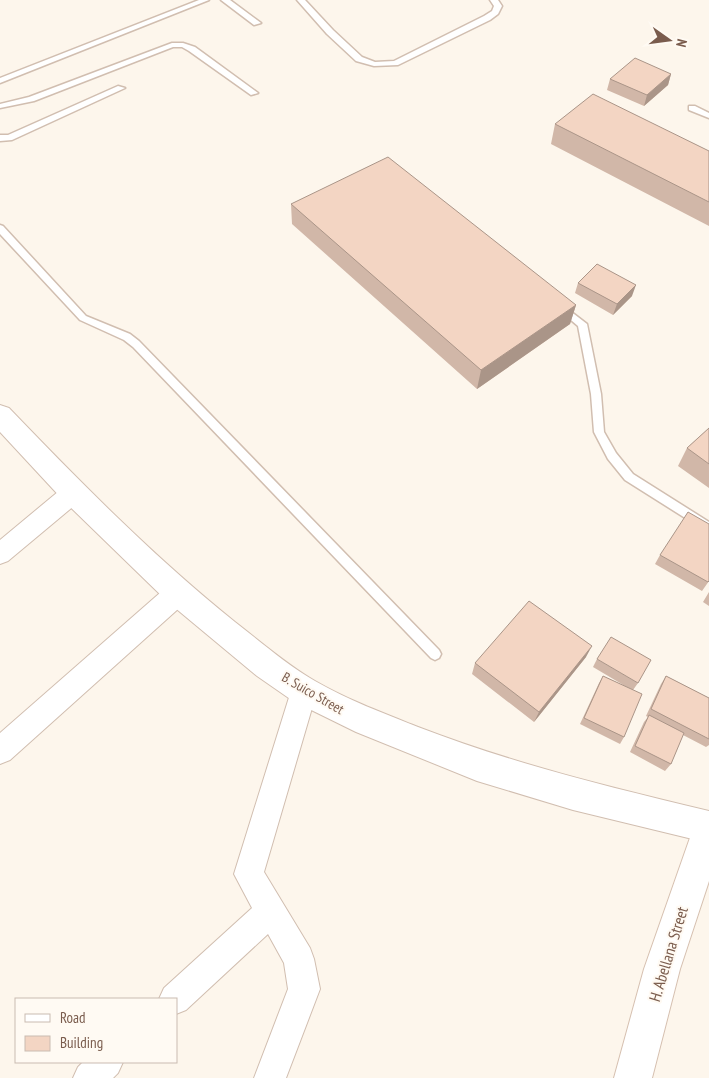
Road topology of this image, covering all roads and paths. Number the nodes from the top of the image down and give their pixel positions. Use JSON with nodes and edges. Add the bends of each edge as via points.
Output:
{"nodes":[{"id":1,"x":205,"y":0,"type":"edge"},
{"id":2,"x":225,"y":0,"type":"edge"},
{"id":3,"x":301,"y":0,"type":"edge"},
{"id":4,"x":494,"y":0,"type":"edge"},
{"id":5,"x":257,"y":23,"type":"dead end"},
{"id":6,"x":0,"y":81,"type":"edge"},
{"id":7,"x":121,"y":88,"type":"dead end"},
{"id":8,"x":254,"y":93,"type":"dead end"},
{"id":9,"x":0,"y":106,"type":"edge"},
{"id":10,"x":692,"y":108,"type":"dead end"},
{"id":11,"x":709,"y":116,"type":"edge"},
{"id":12,"x":0,"y":138,"type":"edge"},
{"id":13,"x":0,"y":228,"type":"edge"},
{"id":14,"x":552,"y":299,"type":"edge"},
{"id":15,"x":0,"y":415,"type":"edge"},
{"id":16,"x":73,"y":492,"type":"junction"},
{"id":17,"x":709,"y":528,"type":"edge"},
{"id":18,"x":0,"y":554,"type":"edge"},
{"id":19,"x":178,"y":593,"type":"junction"},
{"id":20,"x":435,"y":654,"type":"dead end"},
{"id":21,"x":304,"y":692,"type":"junction"},
{"id":22,"x":0,"y":751,"type":"edge"},
{"id":23,"x":709,"y":827,"type":"edge"},
{"id":24,"x":709,"y":832,"type":"edge"},
{"id":25,"x":270,"y":912,"type":"junction"},
{"id":26,"x":176,"y":998,"type":"edge"},
{"id":27,"x":106,"y":1063,"type":"edge"},
{"id":28,"x":89,"y":1078,"type":"edge"},
{"id":29,"x":270,"y":1078,"type":"edge"},
{"id":30,"x":633,"y":1078,"type":"edge"}],
"edges":[{"from":1,"to":6,"type":"lane"},
{"from":2,"to":5,"type":"lane"},
{"from":3,"to":4,"type":"lane","via":[[359,58],[374,64],[395,64],[487,18],[498,6]]},
{"from":7,"to":12,"type":"lane","via":[[10,138]]},
{"from":8,"to":9,"type":"lane","via":[[192,48],[172,45],[31,99]]},
{"from":10,"to":11,"type":"lane"},
{"from":13,"to":20,"type":"lane","via":[[83,318],[136,344]]},
{"from":14,"to":17,"type":"lane","via":[[582,324],[596,394],[599,432],[612,456],[629,477]]},
{"from":15,"to":16,"type":"street","name":"B. Suico Street"},
{"from":16,"to":18,"type":"street"},
{"from":16,"to":19,"type":"street","name":"B. Suico Street"},
{"from":19,"to":21,"type":"street","name":"B. Suico Street"},
{"from":19,"to":22,"type":"street"},
{"from":21,"to":23,"type":"street","name":"B. Suico Street","via":[[367,722],[477,765],[573,794]]},
{"from":21,"to":25,"type":"street","via":[[249,874]]},
{"from":24,"to":30,"type":"street","name":"H. Abellana Street","via":[[662,969]]},
{"from":25,"to":26,"type":"street"},
{"from":25,"to":29,"type":"street","via":[[299,959],[304,989]]},
{"from":27,"to":28,"type":"street"}]}
